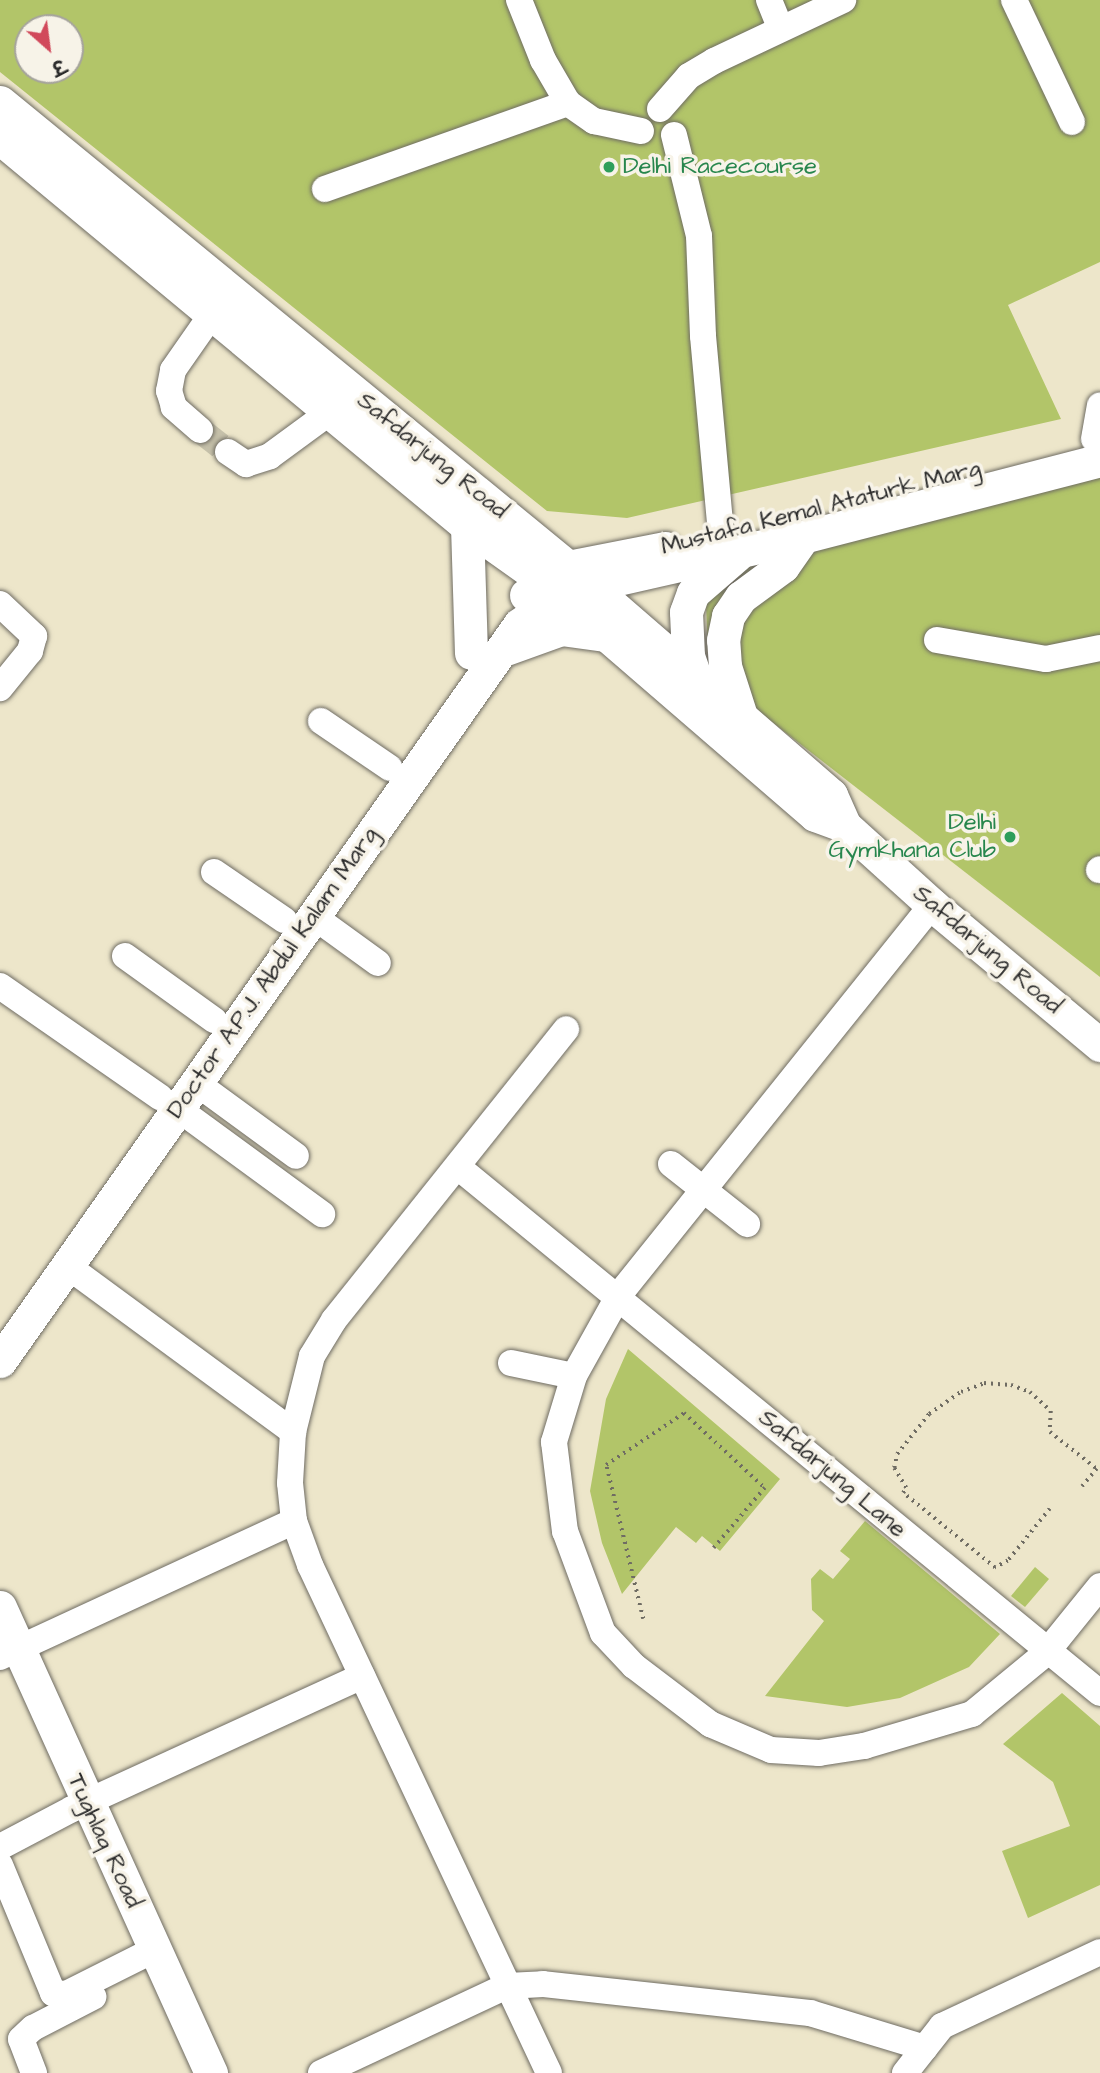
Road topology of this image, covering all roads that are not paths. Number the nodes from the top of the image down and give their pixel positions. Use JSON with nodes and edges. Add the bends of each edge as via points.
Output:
{"nodes":[{"id":1,"x":519,"y":0,"type":"edge"},
{"id":2,"x":769,"y":0,"type":"edge"},
{"id":3,"x":843,"y":0,"type":"edge"},
{"id":4,"x":1014,"y":0,"type":"edge"},
{"id":5,"x":781,"y":29,"type":"junction"},
{"id":6,"x":0,"y":102,"type":"edge"},
{"id":7,"x":574,"y":107,"type":"junction"},
{"id":8,"x":1072,"y":122,"type":"dead end"},
{"id":9,"x":657,"y":126,"type":"junction"},
{"id":10,"x":0,"y":138,"type":"edge"},
{"id":11,"x":325,"y":189,"type":"dead end"},
{"id":12,"x":212,"y":314,"type":"junction"},
{"id":13,"x":1100,"y":406,"type":"edge"},
{"id":14,"x":330,"y":412,"type":"junction"},
{"id":15,"x":200,"y":430,"type":"tunnel mouth"},
{"id":16,"x":1098,"y":445,"type":"edge"},
{"id":17,"x":228,"y":452,"type":"tunnel mouth"},
{"id":18,"x":517,"y":525,"type":"junction"},
{"id":19,"x":467,"y":526,"type":"junction"},
{"id":20,"x":803,"y":537,"type":"junction"},
{"id":21,"x":733,"y":542,"type":"junction"},
{"id":22,"x":649,"y":552,"type":"junction"},
{"id":23,"x":564,"y":582,"type":"junction"},
{"id":24,"x":0,"y":604,"type":"edge"},
{"id":25,"x":605,"y":635,"type":"junction"},
{"id":26,"x":937,"y":640,"type":"dead end"},
{"id":27,"x":1100,"y":648,"type":"edge"},
{"id":28,"x":486,"y":652,"type":"junction"},
{"id":29,"x":697,"y":682,"type":"junction"},
{"id":30,"x":0,"y":688,"type":"edge"},
{"id":31,"x":456,"y":695,"type":"junction"},
{"id":32,"x":742,"y":719,"type":"junction"},
{"id":33,"x":321,"y":721,"type":"dead end"},
{"id":34,"x":390,"y":768,"type":"junction"},
{"id":35,"x":845,"y":826,"type":"junction"},
{"id":36,"x":214,"y":872,"type":"dead end"},
{"id":37,"x":932,"y":905,"type":"junction"},
{"id":38,"x":298,"y":918,"type":"junction"},
{"id":39,"x":125,"y":956,"type":"dead end"},
{"id":40,"x":378,"y":963,"type":"dead end"},
{"id":41,"x":0,"y":986,"type":"edge"},
{"id":42,"x":214,"y":1020,"type":"junction"},
{"id":43,"x":566,"y":1029,"type":"dead end"},
{"id":44,"x":1100,"y":1045,"type":"edge"},
{"id":45,"x":177,"y":1096,"type":"junction"},
{"id":46,"x":296,"y":1156,"type":"dead end"},
{"id":47,"x":671,"y":1164,"type":"dead end"},
{"id":48,"x":457,"y":1167,"type":"junction"},
{"id":49,"x":704,"y":1190,"type":"junction"},
{"id":50,"x":322,"y":1214,"type":"dead end"},
{"id":51,"x":747,"y":1224,"type":"dead end"},
{"id":52,"x":66,"y":1265,"type":"junction"},
{"id":53,"x":619,"y":1295,"type":"junction"},
{"id":54,"x":0,"y":1325,"type":"edge"},
{"id":55,"x":0,"y":1361,"type":"edge"},
{"id":56,"x":511,"y":1363,"type":"dead end"},
{"id":57,"x":574,"y":1376,"type":"junction"},
{"id":58,"x":293,"y":1432,"type":"junction"},
{"id":59,"x":294,"y":1521,"type":"junction"},
{"id":60,"x":1100,"y":1586,"type":"edge"},
{"id":61,"x":0,"y":1607,"type":"edge"},
{"id":62,"x":5,"y":1653,"type":"edge"},
{"id":63,"x":1046,"y":1653,"type":"junction"},
{"id":64,"x":362,"y":1676,"type":"junction"},
{"id":65,"x":1100,"y":1693,"type":"edge"},
{"id":66,"x":79,"y":1806,"type":"junction"},
{"id":67,"x":0,"y":1847,"type":"edge"},
{"id":68,"x":0,"y":1865,"type":"edge"},
{"id":69,"x":1100,"y":1952,"type":"edge"},
{"id":70,"x":144,"y":1963,"type":"junction"},
{"id":71,"x":507,"y":1986,"type":"junction"},
{"id":72,"x":925,"y":2048,"type":"junction"},
{"id":73,"x":34,"y":2073,"type":"edge"},
{"id":74,"x":191,"y":2073,"type":"edge"},
{"id":75,"x":211,"y":2073,"type":"edge"},
{"id":76,"x":321,"y":2073,"type":"edge"},
{"id":77,"x":549,"y":2073,"type":"edge"},
{"id":78,"x":905,"y":2073,"type":"edge"}],
"edges":[{"from":1,"to":7,"type":"street","via":[[543,60]]},
{"from":2,"to":5,"type":"street"},
{"from":3,"to":5,"type":"street"},
{"from":4,"to":8,"type":"street"},
{"from":5,"to":9,"type":"street","via":[[689,76]]},
{"from":6,"to":18,"type":"main road","name":"Safdarjung Road"},
{"from":7,"to":9,"type":"street"},
{"from":7,"to":11,"type":"street"},
{"from":9,"to":21,"type":"street","via":[[699,236],[699,275]]},
{"from":10,"to":12,"type":"main road","name":"Safdarjung Road"},
{"from":12,"to":14,"type":"main road","name":"Safdarjung Road"},
{"from":12,"to":15,"type":"street","via":[[173,370],[169,391],[174,407]]},
{"from":13,"to":16,"type":"street"},
{"from":14,"to":17,"type":"street","via":[[270,456],[246,464]]},
{"from":14,"to":19,"type":"main road","name":"Safdarjung Road"},
{"from":16,"to":20,"type":"main road","name":"Mustafa Kemal Ataturk Marg"},
{"from":16,"to":21,"type":"main road","name":"Mustafa Kemal Ataturk Marg"},
{"from":18,"to":22,"type":"main road","via":[[583,544]]},
{"from":18,"to":23,"type":"main road","name":"Safdarjung Road"},
{"from":19,"to":23,"type":"main road","name":"Safdarjung Road"},
{"from":19,"to":28,"type":"main road"},
{"from":20,"to":21,"type":"main road","name":"Mustafa Kemal Ataturk Marg"},
{"from":20,"to":32,"type":"main road","via":[[783,566],[741,597],[728,615],[723,640],[725,666]]},
{"from":21,"to":22,"type":"main road","name":"Mustafa Kemal Ataturk Marg"},
{"from":21,"to":23,"type":"main road","name":"Mustafa Kemal Ataturk Marg"},
{"from":21,"to":29,"type":"main road","via":[[694,593],[686,612],[688,656]]},
{"from":22,"to":23,"type":"main road","name":"Mustafa Kemal Ataturk Marg"},
{"from":23,"to":25,"type":"main road","name":"Safdarjung Road"},
{"from":23,"to":28,"type":"main road","name":"Doctor A.P.J. Abdul Kalam Marg","via":[[497,617]]},
{"from":23,"to":29,"type":"main road","name":"Safdarjung Road"},
{"from":24,"to":30,"type":"street","via":[[26,623],[34,636],[30,651]]},
{"from":25,"to":28,"type":"main road","via":[[561,629]]},
{"from":25,"to":35,"type":"main road","name":"Safdarjung Road","via":[[815,815]]},
{"from":26,"to":27,"type":"street","via":[[1046,659]]},
{"from":28,"to":31,"type":"main road","name":"Doctor A.P.J. Abdul Kalam Marg"},
{"from":29,"to":32,"type":"main road","name":"Safdarjung Road"},
{"from":31,"to":34,"type":"main road","name":"Doctor A.P.J. Abdul Kalam Marg"},
{"from":31,"to":38,"type":"main road","name":"Doctor A.P.J. Abdul Kalam Marg"},
{"from":32,"to":35,"type":"main road","name":"Safdarjung Road","via":[[831,795]]},
{"from":33,"to":34,"type":"street"},
{"from":34,"to":38,"type":"main road","name":"Doctor A.P.J. Abdul Kalam Marg"},
{"from":35,"to":37,"type":"main road","name":"Safdarjung Road"},
{"from":36,"to":38,"type":"street"},
{"from":37,"to":44,"type":"main road","name":"Safdarjung Road"},
{"from":37,"to":49,"type":"street"},
{"from":38,"to":40,"type":"street"},
{"from":38,"to":42,"type":"main road","name":"Doctor A.P.J. Abdul Kalam Marg"},
{"from":38,"to":45,"type":"main road","name":"Doctor A.P.J. Abdul Kalam Marg"},
{"from":39,"to":42,"type":"street"},
{"from":41,"to":45,"type":"street"},
{"from":42,"to":45,"type":"main road","name":"Doctor A.P.J. Abdul Kalam Marg"},
{"from":43,"to":48,"type":"street"},
{"from":45,"to":46,"type":"street"},
{"from":45,"to":50,"type":"street"},
{"from":45,"to":52,"type":"main road","name":"Doctor A.P.J. Abdul Kalam Marg"},
{"from":45,"to":54,"type":"main road","name":"Doctor A.P.J. Abdul Kalam Marg"},
{"from":47,"to":49,"type":"street"},
{"from":48,"to":53,"type":"street","name":"Safdarjung Lane"},
{"from":48,"to":58,"type":"street","via":[[334,1320],[312,1356]]},
{"from":49,"to":51,"type":"street"},
{"from":49,"to":53,"type":"street"},
{"from":52,"to":55,"type":"main road","name":"Doctor A.P.J. Abdul Kalam Marg"},
{"from":52,"to":58,"type":"street"},
{"from":53,"to":57,"type":"street"},
{"from":53,"to":63,"type":"street","name":"Safdarjung Lane"},
{"from":56,"to":57,"type":"street"},
{"from":57,"to":63,"type":"street","via":[[554,1442],[565,1531],[583,1587],[603,1633],[634,1666],[710,1724],[771,1750],[818,1753],[864,1746],[972,1714]]},
{"from":58,"to":59,"type":"street","via":[[290,1483]]},
{"from":59,"to":62,"type":"street"},
{"from":59,"to":64,"type":"street"},
{"from":60,"to":63,"type":"street"},
{"from":61,"to":62,"type":"main road","name":"Tughlaq Road"},
{"from":62,"to":66,"type":"main road","name":"Tughlaq Road"},
{"from":63,"to":65,"type":"street","name":"Safdarjung Lane"},
{"from":64,"to":66,"type":"street"},
{"from":64,"to":71,"type":"street"},
{"from":66,"to":67,"type":"street"},
{"from":66,"to":70,"type":"main road","name":"Tughlaq Road"},
{"from":66,"to":75,"type":"main road","name":"Tughlaq Road"},
{"from":68,"to":70,"type":"street","via":[[54,1993],[66,1994]]},
{"from":69,"to":72,"type":"street","via":[[942,2026]]},
{"from":70,"to":73,"type":"street","via":[[26,2033],[20,2048]]},
{"from":70,"to":74,"type":"main road","name":"Tughlaq Road"},
{"from":71,"to":72,"type":"street","via":[[543,1984],[810,2013]]},
{"from":71,"to":76,"type":"street"},
{"from":71,"to":77,"type":"street"},
{"from":72,"to":78,"type":"street"}]}
